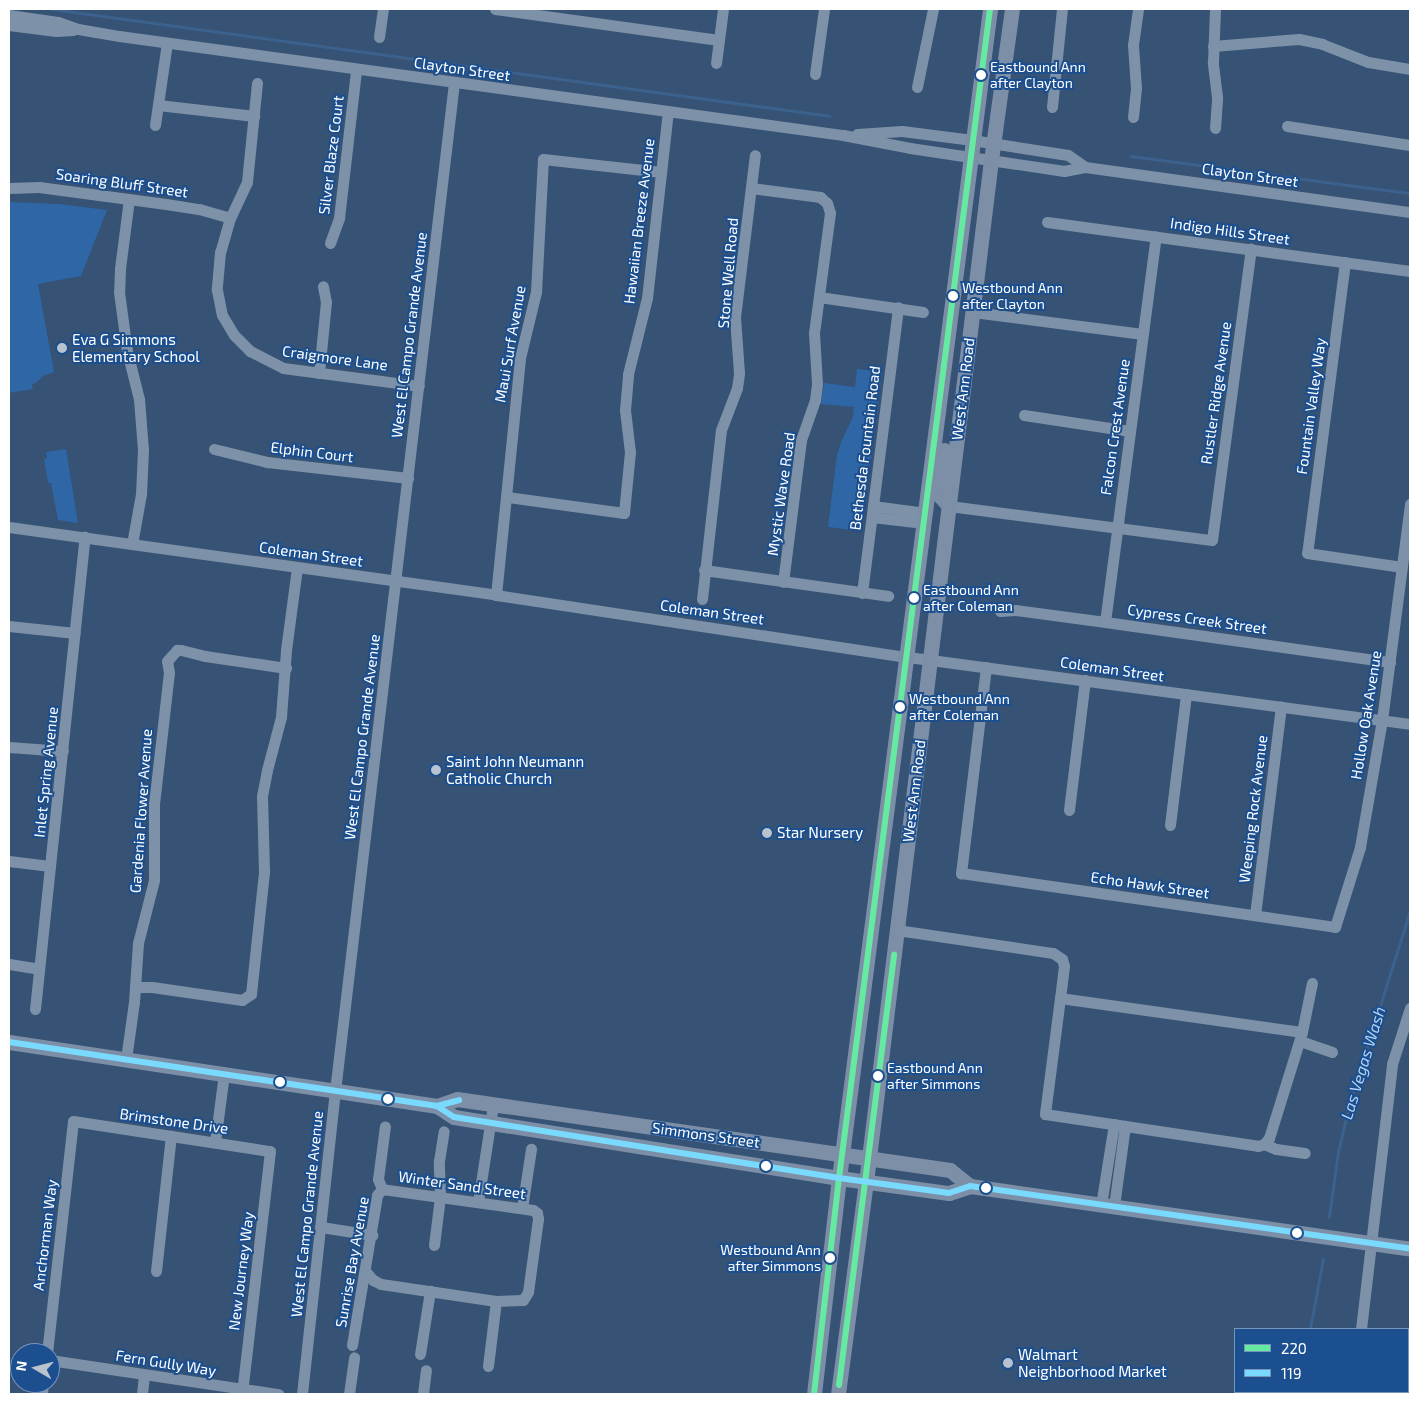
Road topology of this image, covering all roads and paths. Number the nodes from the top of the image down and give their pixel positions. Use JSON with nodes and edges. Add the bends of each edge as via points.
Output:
{"nodes":[{"id":1,"x":383,"y":9,"type":"edge"},
{"id":2,"x":495,"y":9,"type":"edge"},
{"id":3,"x":723,"y":9,"type":"edge"},
{"id":4,"x":824,"y":9,"type":"edge"},
{"id":5,"x":933,"y":9,"type":"edge"},
{"id":6,"x":990,"y":9,"type":"edge"},
{"id":7,"x":1012,"y":9,"type":"edge"},
{"id":8,"x":1062,"y":9,"type":"edge"},
{"id":9,"x":1138,"y":9,"type":"edge"},
{"id":10,"x":1215,"y":9,"type":"edge"},
{"id":11,"x":9,"y":16,"type":"edge"},
{"id":12,"x":9,"y":25,"type":"edge"},
{"id":13,"x":78,"y":29,"type":"junction"},
{"id":14,"x":379,"y":37,"type":"dead end"},
{"id":15,"x":719,"y":40,"type":"junction"},
{"id":16,"x":167,"y":43,"type":"junction"},
{"id":17,"x":1213,"y":46,"type":"junction"},
{"id":18,"x":716,"y":63,"type":"dead end"},
{"id":19,"x":1410,"y":69,"type":"edge"},
{"id":20,"x":356,"y":70,"type":"junction"},
{"id":21,"x":815,"y":74,"type":"dead end"},
{"id":22,"x":257,"y":83,"type":"dead end"},
{"id":23,"x":454,"y":83,"type":"junction"},
{"id":24,"x":917,"y":88,"type":"dead end"},
{"id":25,"x":158,"y":105,"type":"junction"},
{"id":26,"x":1052,"y":107,"type":"dead end"},
{"id":27,"x":668,"y":112,"type":"junction"},
{"id":28,"x":254,"y":116,"type":"junction"},
{"id":29,"x":1133,"y":117,"type":"dead end"},
{"id":30,"x":155,"y":125,"type":"dead end"},
{"id":31,"x":1287,"y":126,"type":"dead end"},
{"id":32,"x":1215,"y":128,"type":"dead end"},
{"id":33,"x":902,"y":131,"type":"junction"},
{"id":34,"x":843,"y":135,"type":"junction"},
{"id":35,"x":972,"y":140,"type":"junction"},
{"id":36,"x":994,"y":144,"type":"junction"},
{"id":37,"x":1410,"y":145,"type":"edge"},
{"id":38,"x":900,"y":146,"type":"junction"},
{"id":39,"x":755,"y":155,"type":"dead end"},
{"id":40,"x":970,"y":156,"type":"junction"},
{"id":41,"x":991,"y":160,"type":"junction"},
{"id":42,"x":1085,"y":167,"type":"junction"},
{"id":43,"x":661,"y":172,"type":"junction"},
{"id":44,"x":9,"y":188,"type":"edge"},
{"id":45,"x":751,"y":188,"type":"junction"},
{"id":46,"x":129,"y":199,"type":"junction"},
{"id":47,"x":1410,"y":212,"type":"edge"},
{"id":48,"x":230,"y":218,"type":"junction"},
{"id":49,"x":1047,"y":222,"type":"dead end"},
{"id":50,"x":961,"y":224,"type":"junction"},
{"id":51,"x":1156,"y":236,"type":"junction"},
{"id":52,"x":330,"y":243,"type":"dead end"},
{"id":53,"x":1250,"y":249,"type":"junction"},
{"id":54,"x":1346,"y":262,"type":"junction"},
{"id":55,"x":1410,"y":271,"type":"edge"},
{"id":56,"x":323,"y":286,"type":"dead end"},
{"id":57,"x":819,"y":297,"type":"junction"},
{"id":58,"x":898,"y":307,"type":"junction"},
{"id":59,"x":923,"y":312,"type":"dead end"},
{"id":60,"x":973,"y":312,"type":"junction"},
{"id":61,"x":1143,"y":334,"type":"junction"},
{"id":62,"x":319,"y":373,"type":"junction"},
{"id":63,"x":419,"y":386,"type":"junction"},
{"id":64,"x":940,"y":397,"type":"junction"},
{"id":65,"x":1024,"y":415,"type":"dead end"},
{"id":66,"x":1130,"y":431,"type":"junction"},
{"id":67,"x":214,"y":449,"type":"dead end"},
{"id":68,"x":408,"y":478,"type":"junction"},
{"id":69,"x":507,"y":497,"type":"junction"},
{"id":70,"x":1410,"y":504,"type":"edge"},
{"id":71,"x":949,"y":506,"type":"junction"},
{"id":72,"x":872,"y":512,"type":"junction"},
{"id":73,"x":925,"y":518,"type":"junction"},
{"id":74,"x":9,"y":527,"type":"edge"},
{"id":75,"x":1117,"y":527,"type":"junction"},
{"id":76,"x":85,"y":537,"type":"junction"},
{"id":77,"x":132,"y":544,"type":"junction"},
{"id":78,"x":1402,"y":567,"type":"junction"},
{"id":79,"x":297,"y":568,"type":"junction"},
{"id":80,"x":704,"y":570,"type":"junction"},
{"id":81,"x":396,"y":581,"type":"junction"},
{"id":82,"x":784,"y":582,"type":"junction"},
{"id":83,"x":862,"y":593,"type":"junction"},
{"id":84,"x":938,"y":594,"type":"junction"},
{"id":85,"x":496,"y":595,"type":"junction"},
{"id":86,"x":888,"y":596,"type":"dead end"},
{"id":87,"x":702,"y":599,"type":"dead end"},
{"id":88,"x":1000,"y":611,"type":"dead end"},
{"id":89,"x":1105,"y":622,"type":"junction"},
{"id":90,"x":9,"y":626,"type":"edge"},
{"id":91,"x":75,"y":633,"type":"junction"},
{"id":92,"x":908,"y":657,"type":"junction"},
{"id":93,"x":929,"y":660,"type":"junction"},
{"id":94,"x":1390,"y":662,"type":"junction"},
{"id":95,"x":986,"y":667,"type":"junction"},
{"id":96,"x":286,"y":668,"type":"junction"},
{"id":97,"x":1085,"y":680,"type":"junction"},
{"id":98,"x":1186,"y":694,"type":"junction"},
{"id":99,"x":1281,"y":706,"type":"junction"},
{"id":100,"x":1382,"y":720,"type":"junction"},
{"id":101,"x":1410,"y":724,"type":"edge"},
{"id":102,"x":9,"y":747,"type":"edge"},
{"id":103,"x":63,"y":752,"type":"junction"},
{"id":104,"x":1069,"y":810,"type":"dead end"},
{"id":105,"x":1170,"y":825,"type":"dead end"},
{"id":106,"x":9,"y":861,"type":"edge"},
{"id":107,"x":50,"y":866,"type":"junction"},
{"id":108,"x":1255,"y":915,"type":"junction"},
{"id":109,"x":1334,"y":927,"type":"joint"},
{"id":110,"x":873,"y":928,"type":"junction"},
{"id":111,"x":897,"y":930,"type":"junction"},
{"id":112,"x":9,"y":964,"type":"edge"},
{"id":113,"x":39,"y":969,"type":"junction"},
{"id":114,"x":1312,"y":983,"type":"dead end"},
{"id":115,"x":135,"y":987,"type":"junction"},
{"id":116,"x":1060,"y":998,"type":"junction"},
{"id":117,"x":1410,"y":1008,"type":"edge"},
{"id":118,"x":35,"y":1009,"type":"dead end"},
{"id":119,"x":1301,"y":1036,"type":"junction"},
{"id":120,"x":9,"y":1042,"type":"edge"},
{"id":121,"x":1332,"y":1052,"type":"dead end"},
{"id":122,"x":126,"y":1059,"type":"junction"},
{"id":123,"x":224,"y":1074,"type":"junction"},
{"id":124,"x":336,"y":1090,"type":"junction"},
{"id":125,"x":493,"y":1105,"type":"junction"},
{"id":126,"x":438,"y":1106,"type":"junction"},
{"id":127,"x":73,"y":1121,"type":"joint"},
{"id":128,"x":490,"y":1122,"type":"junction"},
{"id":129,"x":1119,"y":1124,"type":"junction"},
{"id":130,"x":385,"y":1126,"type":"dead end"},
{"id":131,"x":444,"y":1131,"type":"dead end"},
{"id":132,"x":171,"y":1136,"type":"junction"},
{"id":133,"x":215,"y":1142,"type":"junction"},
{"id":134,"x":1264,"y":1144,"type":"junction"},
{"id":135,"x":531,"y":1149,"type":"dead end"},
{"id":136,"x":270,"y":1151,"type":"joint"},
{"id":137,"x":1304,"y":1152,"type":"dead end"},
{"id":138,"x":842,"y":1154,"type":"junction"},
{"id":139,"x":869,"y":1158,"type":"junction"},
{"id":140,"x":839,"y":1178,"type":"junction"},
{"id":141,"x":866,"y":1182,"type":"junction"},
{"id":142,"x":970,"y":1186,"type":"junction"},
{"id":143,"x":382,"y":1189,"type":"junction"},
{"id":144,"x":440,"y":1197,"type":"junction"},
{"id":145,"x":478,"y":1202,"type":"junction"},
{"id":146,"x":1108,"y":1206,"type":"junction"},
{"id":147,"x":522,"y":1208,"type":"junction"},
{"id":148,"x":321,"y":1228,"type":"junction"},
{"id":149,"x":372,"y":1235,"type":"junction"},
{"id":150,"x":1373,"y":1244,"type":"junction"},
{"id":151,"x":434,"y":1245,"type":"dead end"},
{"id":152,"x":1410,"y":1249,"type":"edge"},
{"id":153,"x":156,"y":1272,"type":"dead end"},
{"id":154,"x":366,"y":1272,"type":"junction"},
{"id":155,"x":430,"y":1291,"type":"junction"},
{"id":156,"x":496,"y":1301,"type":"junction"},
{"id":157,"x":1362,"y":1328,"type":"edge"},
{"id":158,"x":48,"y":1343,"type":"edge"},
{"id":159,"x":420,"y":1354,"type":"dead end"},
{"id":160,"x":60,"y":1362,"type":"edge"},
{"id":161,"x":488,"y":1366,"type":"dead end"},
{"id":162,"x":426,"y":1370,"type":"dead end"},
{"id":163,"x":144,"y":1375,"type":"junction"},
{"id":164,"x":242,"y":1392,"type":"edge"},
{"id":165,"x":142,"y":1394,"type":"edge"},
{"id":166,"x":278,"y":1394,"type":"edge"},
{"id":167,"x":302,"y":1394,"type":"edge"},
{"id":168,"x":349,"y":1394,"type":"edge"},
{"id":169,"x":423,"y":1394,"type":"edge"},
{"id":170,"x":814,"y":1394,"type":"edge"},
{"id":171,"x":838,"y":1394,"type":"edge"}],
"edges":[{"from":1,"to":14,"type":"street"},
{"from":2,"to":15,"type":"street"},
{"from":3,"to":15,"type":"street"},
{"from":4,"to":21,"type":"street"},
{"from":5,"to":24,"type":"street"},
{"from":6,"to":35,"type":"main road","name":"West Ann Road"},
{"from":7,"to":36,"type":"main road","name":"West Ann Road"},
{"from":8,"to":26,"type":"street"},
{"from":9,"to":29,"type":"street"},
{"from":10,"to":17,"type":"street"},
{"from":11,"to":13,"type":"street","name":"Clayton Street","via":[[58,22]]},
{"from":12,"to":13,"type":"street","name":"Clayton Street","via":[[56,31]]},
{"from":13,"to":16,"type":"street","name":"Clayton Street"},
{"from":15,"to":18,"type":"street"},
{"from":16,"to":20,"type":"street","name":"Clayton Street"},
{"from":16,"to":25,"type":"street"},
{"from":17,"to":19,"type":"street","via":[[1299,39],[1332,47],[1368,62]]},
{"from":17,"to":32,"type":"street","via":[[1217,97]]},
{"from":20,"to":23,"type":"street","name":"Clayton Street"},
{"from":20,"to":52,"type":"street","name":"Silver Blaze Court","via":[[339,218]]},
{"from":22,"to":28,"type":"street","name":"Craigmore Lane"},
{"from":23,"to":27,"type":"street","name":"Clayton Street"},
{"from":23,"to":63,"type":"street","name":"West El Campo Grande Avenue"},
{"from":25,"to":28,"type":"street"},
{"from":25,"to":30,"type":"street"},
{"from":27,"to":34,"type":"street","name":"Clayton Street"},
{"from":27,"to":43,"type":"street","name":"Hawaiian Breeze Avenue"},
{"from":28,"to":48,"type":"street","name":"Craigmore Lane","via":[[247,182]]},
{"from":31,"to":37,"type":"street"},
{"from":33,"to":34,"type":"street","name":"Clayton Street"},
{"from":33,"to":35,"type":"street","name":"Clayton Street"},
{"from":33,"to":38,"type":"street"},
{"from":34,"to":38,"type":"street","name":"Clayton Street"},
{"from":35,"to":36,"type":"street","name":"Clayton Street"},
{"from":35,"to":40,"type":"main road","name":"West Ann Road"},
{"from":36,"to":41,"type":"main road","name":"West Ann Road"},
{"from":36,"to":42,"type":"street","name":"Clayton Street","via":[[1068,155]]},
{"from":38,"to":40,"type":"street","name":"Clayton Street"},
{"from":39,"to":45,"type":"street","name":"Stone Well Road"},
{"from":40,"to":41,"type":"street","name":"Clayton Street"},
{"from":40,"to":50,"type":"main road","name":"West Ann Road"},
{"from":41,"to":42,"type":"street","name":"Clayton Street","via":[[1064,171]]},
{"from":41,"to":60,"type":"main road","name":"West Ann Road"},
{"from":42,"to":47,"type":"street","name":"Clayton Street"},
{"from":43,"to":69,"type":"street","name":"Maui Surf Avenue","via":[[543,159],[536,292],[520,358]]},
{"from":43,"to":69,"type":"street","name":"Hawaiian Breeze Avenue","via":[[647,298],[628,374],[625,410],[630,452],[624,512]]},
{"from":44,"to":46,"type":"street","name":"Soaring Bluff Street","via":[[39,187]]},
{"from":45,"to":57,"type":"street","name":"Mystic Wave Road","via":[[820,197],[827,203],[830,213]]},
{"from":45,"to":80,"type":"street","name":"Stone Well Road","via":[[735,317],[739,373],[737,388],[721,430]]},
{"from":46,"to":48,"type":"street","name":"Soaring Bluff Street","via":[[199,209]]},
{"from":46,"to":77,"type":"street","via":[[120,292],[125,344],[139,399],[143,450],[142,494]]},
{"from":48,"to":62,"type":"street","name":"Craigmore Lane","via":[[220,252],[217,290],[225,320],[250,351],[282,368]]},
{"from":49,"to":51,"type":"street","name":"Indigo Hills Street"},
{"from":50,"to":60,"type":"main road","via":[[970,247],[966,304]]},
{"from":50,"to":64,"type":"main road","name":"West Ann Road"},
{"from":51,"to":53,"type":"street","name":"Indigo Hills Street"},
{"from":51,"to":61,"type":"street","name":"Falcon Crest Avenue"},
{"from":53,"to":54,"type":"street","name":"Indigo Hills Street"},
{"from":53,"to":75,"type":"street","name":"Rustler Ridge Avenue","via":[[1212,540]]},
{"from":54,"to":55,"type":"street","name":"Indigo Hills Street"},
{"from":54,"to":78,"type":"street","name":"Fountain Valley Way","via":[[1307,554]]},
{"from":56,"to":62,"type":"street","via":[[326,302]]},
{"from":57,"to":58,"type":"street"},
{"from":57,"to":82,"type":"street","name":"Mystic Wave Road","via":[[814,333],[817,384],[801,440]]},
{"from":58,"to":59,"type":"street"},
{"from":58,"to":72,"type":"street","name":"Bethesda Fountain Road"},
{"from":60,"to":61,"type":"street"},
{"from":60,"to":71,"type":"main road","name":"West Ann Road"},
{"from":61,"to":66,"type":"street","name":"Falcon Crest Avenue"},
{"from":62,"to":63,"type":"street","name":"Craigmore Lane"},
{"from":63,"to":68,"type":"street","name":"West El Campo Grande Avenue"},
{"from":64,"to":71,"type":"main road","via":[[947,422],[940,496]]},
{"from":64,"to":73,"type":"main road","name":"West Ann Road"},
{"from":65,"to":66,"type":"street"},
{"from":66,"to":75,"type":"street","name":"Falcon Crest Avenue"},
{"from":67,"to":68,"type":"street","name":"Elphin Court","via":[[268,462]]},
{"from":68,"to":81,"type":"street","name":"West El Campo Grande Avenue"},
{"from":69,"to":85,"type":"street","name":"Maui Surf Avenue"},
{"from":70,"to":78,"type":"street","name":"Hollow Oak Avenue"},
{"from":71,"to":75,"type":"street"},
{"from":71,"to":84,"type":"main road","name":"West Ann Road"},
{"from":72,"to":73,"type":"street"},
{"from":72,"to":83,"type":"street","name":"Bethesda Fountain Road"},
{"from":73,"to":84,"type":"main road","via":[[935,514],[933,560]]},
{"from":73,"to":92,"type":"main road","name":"West Ann Road"},
{"from":74,"to":76,"type":"street","name":"Coleman Street"},
{"from":75,"to":89,"type":"street","name":"Falcon Crest Avenue"},
{"from":76,"to":77,"type":"street","name":"Coleman Street"},
{"from":76,"to":91,"type":"street","name":"Inlet Spring Avenue"},
{"from":77,"to":79,"type":"street","name":"Coleman Street"},
{"from":78,"to":94,"type":"street","name":"Hollow Oak Avenue"},
{"from":79,"to":81,"type":"street","name":"Coleman Street"},
{"from":79,"to":96,"type":"street"},
{"from":80,"to":82,"type":"street"},
{"from":80,"to":87,"type":"street","name":"Stone Well Road"},
{"from":81,"to":85,"type":"street","name":"Coleman Street"},
{"from":81,"to":124,"type":"street","name":"West El Campo Grande Avenue"},
{"from":82,"to":83,"type":"street"},
{"from":83,"to":86,"type":"street"},
{"from":84,"to":93,"type":"main road","name":"West Ann Road"},
{"from":85,"to":92,"type":"street","name":"Coleman Street"},
{"from":88,"to":89,"type":"street","name":"Cypress Creek Street","via":[[1015,610]]},
{"from":89,"to":94,"type":"street","name":"Cypress Creek Street"},
{"from":90,"to":91,"type":"street"},
{"from":91,"to":103,"type":"street","name":"Inlet Spring Avenue"},
{"from":92,"to":93,"type":"street","name":"Coleman Street"},
{"from":92,"to":110,"type":"main road","name":"West Ann Road"},
{"from":93,"to":95,"type":"street","name":"Coleman Street"},
{"from":93,"to":111,"type":"main road","name":"West Ann Road"},
{"from":94,"to":100,"type":"street","name":"Hollow Oak Avenue"},
{"from":95,"to":97,"type":"street","name":"Coleman Street"},
{"from":95,"to":108,"type":"street","name":"Echo Hawk Street","via":[[961,873]]},
{"from":96,"to":115,"type":"street","via":[[282,717],[262,796],[264,872],[251,994],[242,1000]]},
{"from":96,"to":115,"type":"street","name":"Gardenia Flower Avenue","via":[[181,650],[167,661],[169,672],[154,804],[154,880],[138,943]]},
{"from":97,"to":98,"type":"street","name":"Coleman Street"},
{"from":97,"to":104,"type":"street"},
{"from":98,"to":99,"type":"street","name":"Coleman Street"},
{"from":98,"to":105,"type":"street"},
{"from":99,"to":100,"type":"street","name":"Coleman Street"},
{"from":99,"to":108,"type":"street","name":"Weeping Rock Avenue"},
{"from":100,"to":101,"type":"street","name":"Coleman Street"},
{"from":100,"to":109,"type":"street","name":"Hollow Oak Avenue","via":[[1360,847]]},
{"from":102,"to":103,"type":"street"},
{"from":103,"to":107,"type":"street","name":"Inlet Spring Avenue"},
{"from":106,"to":107,"type":"street"},
{"from":107,"to":113,"type":"street","name":"Inlet Spring Avenue"},
{"from":108,"to":109,"type":"street","name":"Echo Hawk Street"},
{"from":110,"to":111,"type":"main road"},
{"from":110,"to":138,"type":"main road","name":"West Ann Road"},
{"from":111,"to":116,"type":"street","via":[[1054,953],[1062,959],[1064,966]]},
{"from":111,"to":139,"type":"main road","name":"West Ann Road"},
{"from":112,"to":113,"type":"street"},
{"from":113,"to":118,"type":"street","name":"Inlet Spring Avenue"},
{"from":114,"to":119,"type":"street"},
{"from":115,"to":122,"type":"street","name":"Gardenia Flower Avenue"},
{"from":116,"to":119,"type":"street"},
{"from":116,"to":129,"type":"street","via":[[1045,1114]]},
{"from":117,"to":150,"type":"street","via":[[1392,1064]]},
{"from":119,"to":121,"type":"street"},
{"from":119,"to":134,"type":"street","via":[[1269,1138]]},
{"from":120,"to":122,"type":"main road","name":"Simmons Street"},
{"from":122,"to":123,"type":"main road","name":"Simmons Street"},
{"from":123,"to":124,"type":"main road","name":"Simmons Street"},
{"from":123,"to":133,"type":"street"},
{"from":124,"to":126,"type":"main road","name":"Simmons Street"},
{"from":124,"to":148,"type":"street","name":"West El Campo Grande Avenue"},
{"from":125,"to":126,"type":"main road","name":"Simmons Street","via":[[457,1099]]},
{"from":125,"to":128,"type":"street"},
{"from":125,"to":138,"type":"main road","name":"Simmons Street"},
{"from":126,"to":128,"type":"main road","name":"Simmons Street","via":[[454,1117]]},
{"from":127,"to":132,"type":"street","name":"Brimstone Drive"},
{"from":127,"to":158,"type":"street","name":"Anchorman Way"},
{"from":128,"to":140,"type":"main road","name":"Simmons Street"},
{"from":128,"to":145,"type":"street"},
{"from":129,"to":134,"type":"street","via":[[1258,1146]]},
{"from":129,"to":146,"type":"street"},
{"from":130,"to":143,"type":"street","name":"Sunrise Bay Avenue","via":[[378,1179]]},
{"from":131,"to":144,"type":"street","via":[[439,1162]]},
{"from":132,"to":133,"type":"street","name":"Brimstone Drive"},
{"from":132,"to":153,"type":"street"},
{"from":133,"to":136,"type":"street","name":"Brimstone Drive"},
{"from":134,"to":137,"type":"street","via":[[1276,1149]]},
{"from":135,"to":147,"type":"street"},
{"from":136,"to":164,"type":"street","name":"New Journey Way"},
{"from":138,"to":139,"type":"main road","name":"Simmons Street"},
{"from":138,"to":140,"type":"main road","name":"West Ann Road"},
{"from":139,"to":141,"type":"main road","name":"West Ann Road"},
{"from":139,"to":142,"type":"main road","name":"Simmons Street","via":[[950,1170]]},
{"from":140,"to":141,"type":"main road","name":"Simmons Street"},
{"from":140,"to":170,"type":"main road","name":"West Ann Road"},
{"from":141,"to":142,"type":"main road","name":"Simmons Street","via":[[949,1193]]},
{"from":141,"to":171,"type":"main road","name":"West Ann Road"},
{"from":142,"to":146,"type":"main road","name":"Simmons Street"},
{"from":143,"to":144,"type":"street","name":"Winter Sand Street"},
{"from":143,"to":149,"type":"street","name":"Sunrise Bay Avenue","via":[[378,1195]]},
{"from":144,"to":145,"type":"street","name":"Winter Sand Street"},
{"from":144,"to":151,"type":"street"},
{"from":145,"to":147,"type":"street","name":"Winter Sand Street"},
{"from":146,"to":150,"type":"main road","name":"Simmons Street"},
{"from":147,"to":156,"type":"street","name":"Winter Sand Street","via":[[537,1213],[528,1292],[522,1300]]},
{"from":148,"to":149,"type":"street"},
{"from":148,"to":167,"type":"street","name":"West El Campo Grande Avenue"},
{"from":149,"to":154,"type":"street","name":"Sunrise Bay Avenue"},
{"from":150,"to":152,"type":"main road","name":"Simmons Street"},
{"from":150,"to":157,"type":"street"},
{"from":154,"to":155,"type":"street","via":[[381,1284]]},
{"from":154,"to":168,"type":"street","name":"Sunrise Bay Avenue","via":[[362,1280]]},
{"from":155,"to":156,"type":"street"},
{"from":155,"to":159,"type":"street"},
{"from":156,"to":161,"type":"street"},
{"from":160,"to":163,"type":"street","name":"Fern Gully Way"},
{"from":162,"to":169,"type":"street"},
{"from":163,"to":164,"type":"street","name":"Fern Gully Way"},
{"from":163,"to":165,"type":"street"},
{"from":164,"to":166,"type":"street","name":"Fern Gully Way"}]}
